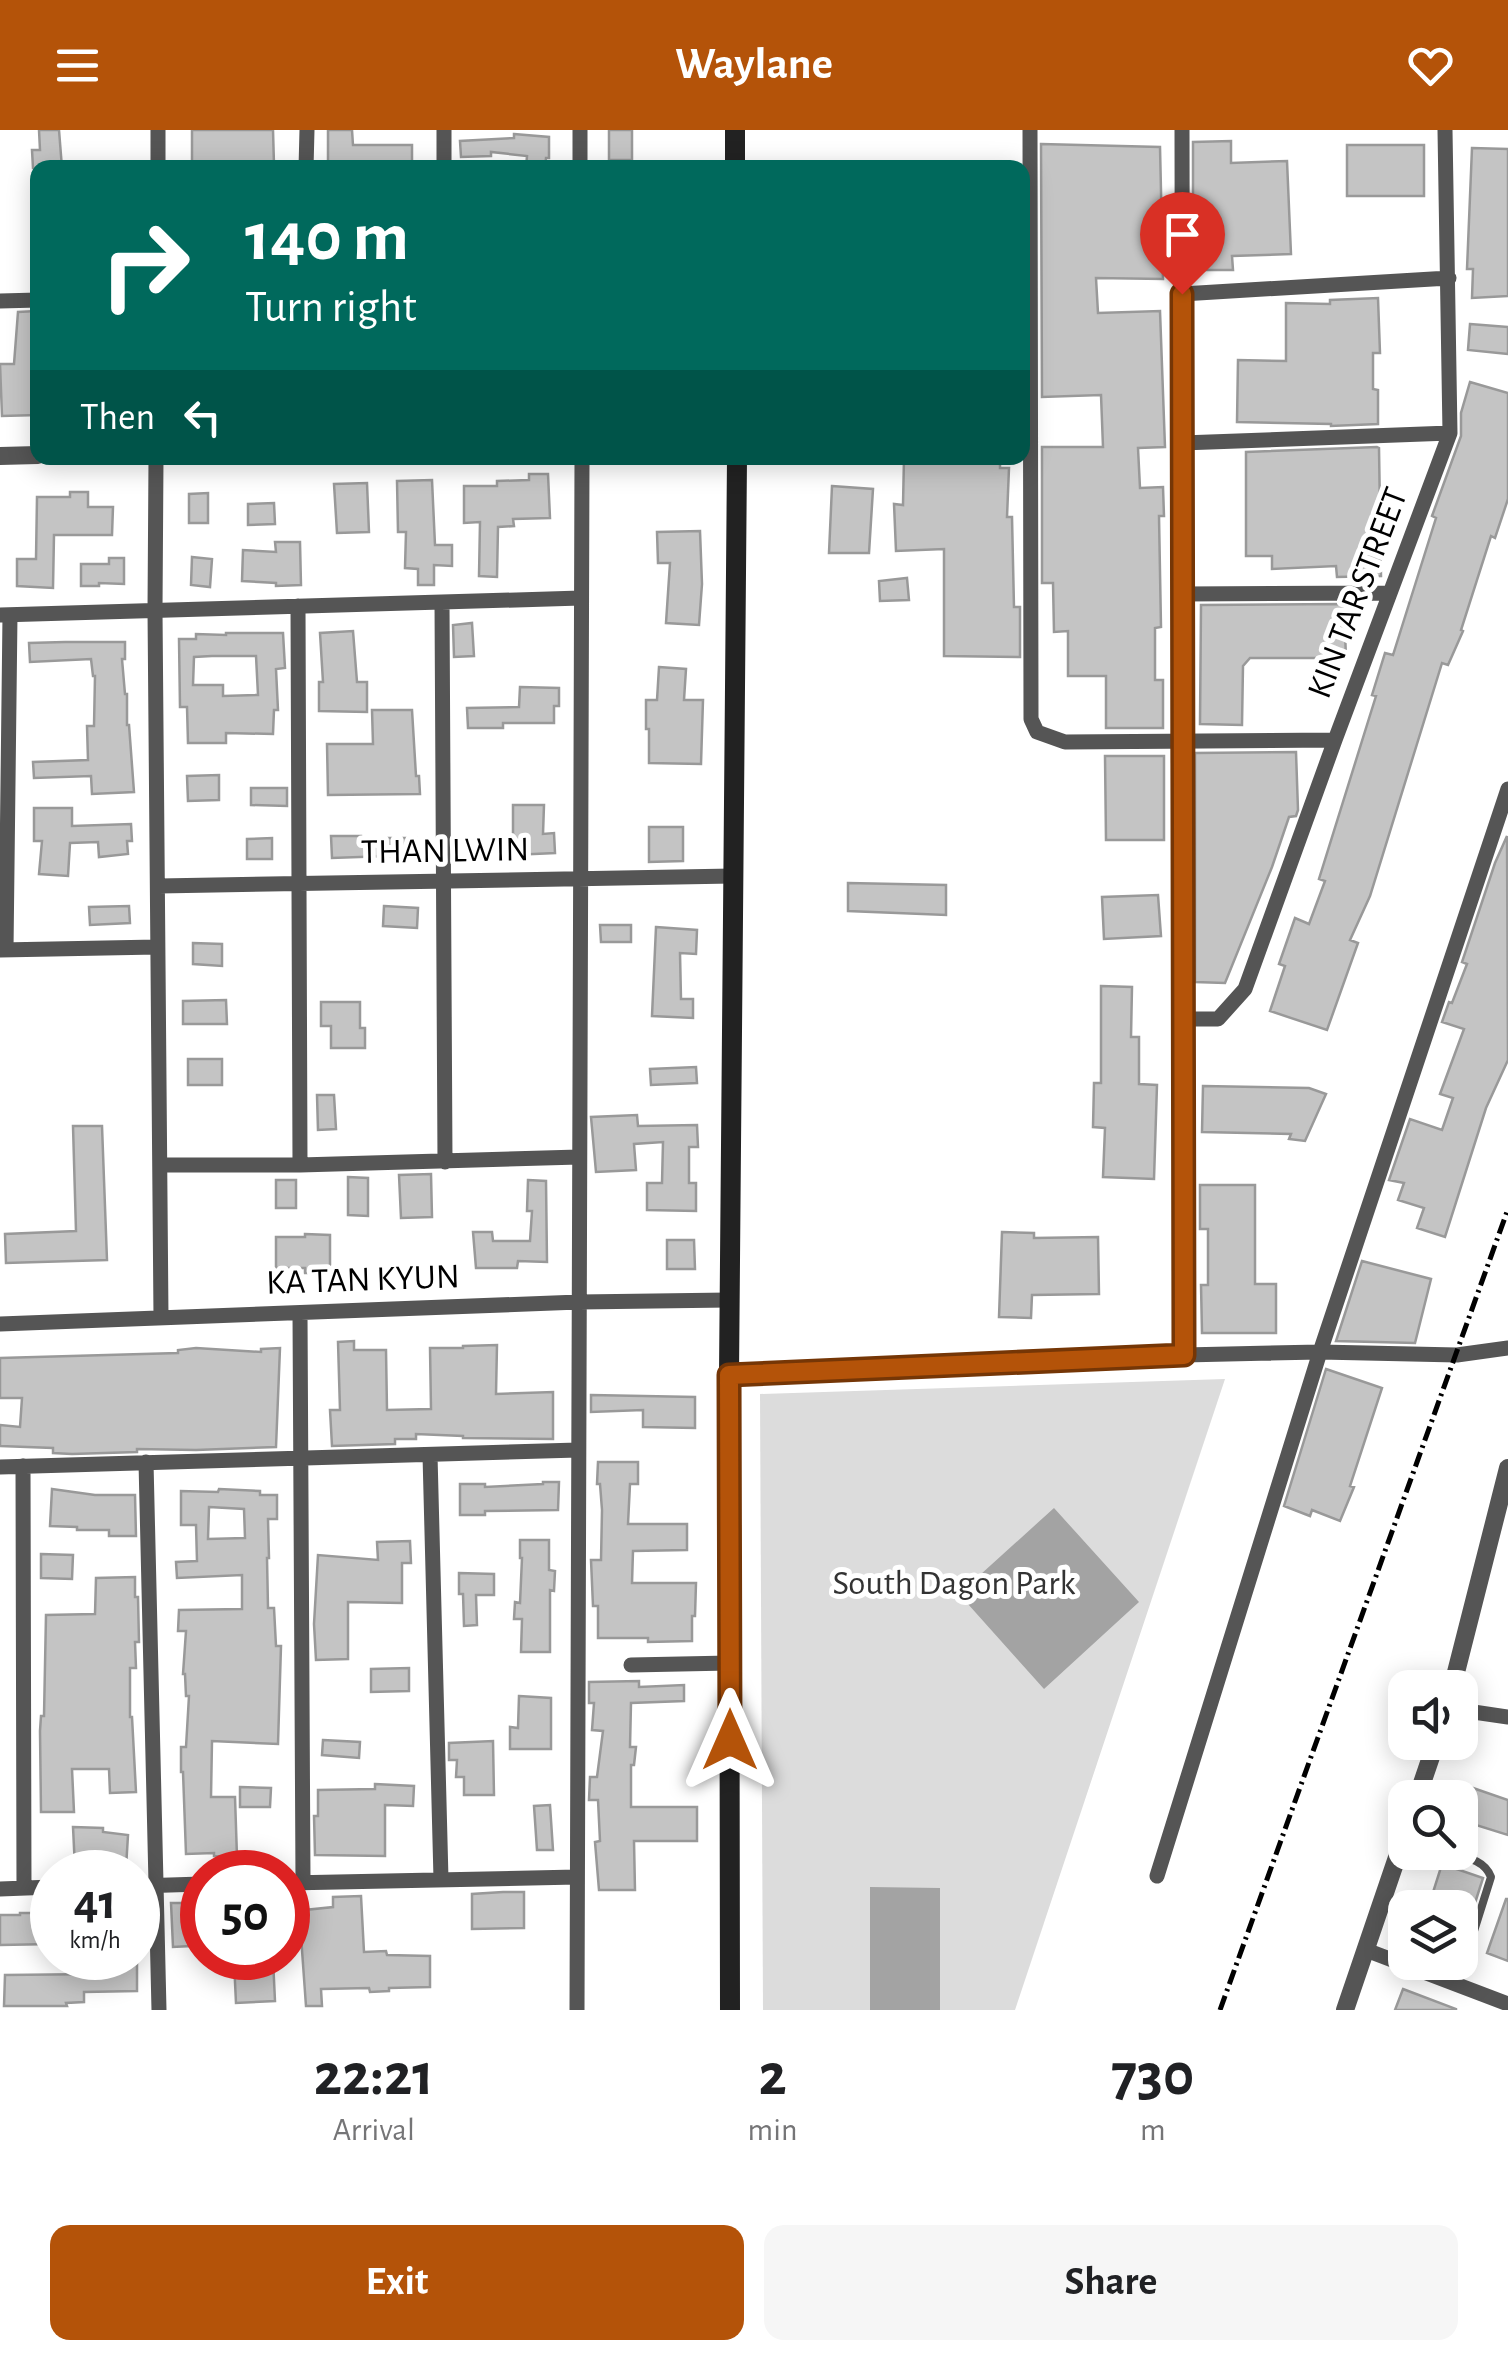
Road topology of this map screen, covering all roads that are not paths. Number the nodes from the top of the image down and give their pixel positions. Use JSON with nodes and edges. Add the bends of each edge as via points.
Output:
{"nodes":[{"id":1,"x":158,"y":130,"type":"edge"},
{"id":2,"x":307,"y":130,"type":"edge"},
{"id":3,"x":444,"y":130,"type":"edge"},
{"id":4,"x":580,"y":130,"type":"edge"},
{"id":5,"x":735,"y":130,"type":"edge"},
{"id":6,"x":1030,"y":130,"type":"edge"},
{"id":7,"x":1182,"y":130,"type":"edge"},
{"id":8,"x":1445,"y":130,"type":"edge"},
{"id":9,"x":158,"y":160,"type":"edge"},
{"id":10,"x":306,"y":160,"type":"edge"},
{"id":11,"x":444,"y":160,"type":"edge"},
{"id":12,"x":580,"y":160,"type":"edge"},
{"id":13,"x":735,"y":160,"type":"edge"},
{"id":14,"x":1449,"y":278,"type":"junction"},
{"id":15,"x":1182,"y":294,"type":"junction"},
{"id":16,"x":30,"y":300,"type":"edge"},
{"id":17,"x":0,"y":301,"type":"edge"},
{"id":18,"x":1450,"y":433,"type":"junction"},
{"id":19,"x":1182,"y":443,"type":"junction"},
{"id":20,"x":30,"y":455,"type":"edge"},
{"id":21,"x":0,"y":456,"type":"edge"},
{"id":22,"x":156,"y":465,"type":"edge"},
{"id":23,"x":582,"y":465,"type":"edge"},
{"id":24,"x":737,"y":465,"type":"edge"},
{"id":25,"x":1390,"y":593,"type":"junction"},
{"id":26,"x":1182,"y":594,"type":"junction"},
{"id":27,"x":581,"y":598,"type":"junction"},
{"id":28,"x":442,"y":602,"type":"junction"},
{"id":29,"x":298,"y":606,"type":"junction"},
{"id":30,"x":154,"y":610,"type":"junction"},
{"id":31,"x":5,"y":615,"type":"edge"},
{"id":32,"x":1334,"y":740,"type":"junction"},
{"id":33,"x":1183,"y":741,"type":"junction"},
{"id":34,"x":1508,"y":789,"type":"edge"},
{"id":35,"x":4,"y":808,"type":"edge"},
{"id":36,"x":733,"y":876,"type":"junction"},
{"id":37,"x":580,"y":879,"type":"junction"},
{"id":38,"x":444,"y":881,"type":"junction"},
{"id":39,"x":299,"y":884,"type":"junction"},
{"id":40,"x":159,"y":886,"type":"junction"},
{"id":41,"x":157,"y":947,"type":"junction"},
{"id":42,"x":3,"y":950,"type":"edge"},
{"id":43,"x":1183,"y":1019,"type":"junction"},
{"id":44,"x":579,"y":1157,"type":"junction"},
{"id":45,"x":444,"y":1162,"type":"junction"},
{"id":46,"x":160,"y":1165,"type":"junction"},
{"id":47,"x":300,"y":1165,"type":"junction"},
{"id":48,"x":729,"y":1300,"type":"junction"},
{"id":49,"x":579,"y":1302,"type":"junction"},
{"id":50,"x":300,"y":1312,"type":"junction"},
{"id":51,"x":161,"y":1318,"type":"junction"},
{"id":52,"x":0,"y":1324,"type":"edge"},
{"id":53,"x":1508,"y":1348,"type":"edge"},
{"id":54,"x":1320,"y":1352,"type":"junction"},
{"id":55,"x":1184,"y":1355,"type":"junction"},
{"id":56,"x":729,"y":1375,"type":"junction"},
{"id":57,"x":578,"y":1450,"type":"junction"},
{"id":58,"x":430,"y":1455,"type":"junction"},
{"id":59,"x":301,"y":1458,"type":"junction"},
{"id":60,"x":146,"y":1462,"type":"junction"},
{"id":61,"x":22,"y":1466,"type":"junction"},
{"id":62,"x":0,"y":1467,"type":"edge"},
{"id":63,"x":1508,"y":1468,"type":"edge"},
{"id":64,"x":1502,"y":1511,"type":"edge"},
{"id":65,"x":730,"y":1663,"type":"junction"},
{"id":66,"x":631,"y":1665,"type":"dead end"},
{"id":67,"x":1457,"y":1670,"type":"edge"},
{"id":68,"x":1478,"y":1713,"type":"edge"},
{"id":69,"x":1508,"y":1717,"type":"edge"},
{"id":70,"x":156,"y":1850,"type":"edge"},
{"id":71,"x":295,"y":1850,"type":"edge"},
{"id":72,"x":1478,"y":1862,"type":"edge"},
{"id":73,"x":1393,"y":1870,"type":"edge"},
{"id":74,"x":1157,"y":1876,"type":"dead end"},
{"id":75,"x":577,"y":1877,"type":"junction"},
{"id":76,"x":441,"y":1880,"type":"junction"},
{"id":77,"x":310,"y":1883,"type":"edge"},
{"id":78,"x":0,"y":1888,"type":"edge"},
{"id":79,"x":24,"y":1888,"type":"junction"},
{"id":80,"x":30,"y":1888,"type":"edge"},
{"id":81,"x":1366,"y":1950,"type":"junction"},
{"id":82,"x":159,"y":1980,"type":"edge"},
{"id":83,"x":1456,"y":1985,"type":"junction"},
{"id":84,"x":1508,"y":2004,"type":"edge"},
{"id":85,"x":159,"y":2010,"type":"edge"},
{"id":86,"x":576,"y":2010,"type":"edge"},
{"id":87,"x":730,"y":2010,"type":"edge"},
{"id":88,"x":1345,"y":2010,"type":"edge"}],
"edges":[{"from":1,"to":9,"type":"street"},
{"from":2,"to":10,"type":"street"},
{"from":3,"to":11,"type":"street"},
{"from":4,"to":12,"type":"street"},
{"from":5,"to":13,"type":"main road"},
{"from":6,"to":33,"type":"street","via":[[1031,719],[1036,732],[1065,742]]},
{"from":7,"to":15,"type":"street"},
{"from":8,"to":14,"type":"street","name":"KIN TAR STREET"},
{"from":14,"to":15,"type":"street"},
{"from":14,"to":18,"type":"street","name":"KIN TAR STREET"},
{"from":15,"to":19,"type":"street"},
{"from":16,"to":17,"type":"street"},
{"from":18,"to":19,"type":"street"},
{"from":18,"to":25,"type":"street","name":"KIN TAR STREET"},
{"from":19,"to":26,"type":"street"},
{"from":20,"to":21,"type":"street"},
{"from":22,"to":30,"type":"street"},
{"from":23,"to":27,"type":"street"},
{"from":24,"to":36,"type":"main road"},
{"from":25,"to":26,"type":"street"},
{"from":25,"to":32,"type":"street","name":"KIN TAR STREET"},
{"from":26,"to":33,"type":"street"},
{"from":27,"to":28,"type":"street"},
{"from":27,"to":37,"type":"street"},
{"from":28,"to":29,"type":"street"},
{"from":28,"to":38,"type":"street"},
{"from":29,"to":30,"type":"street"},
{"from":29,"to":39,"type":"street"},
{"from":30,"to":31,"type":"street"},
{"from":30,"to":40,"type":"street"},
{"from":31,"to":35,"type":"street"},
{"from":32,"to":33,"type":"street"},
{"from":32,"to":43,"type":"street","name":"KIN TAR STREET","via":[[1245,989],[1218,1019]]},
{"from":33,"to":43,"type":"street"},
{"from":34,"to":54,"type":"street"},
{"from":35,"to":42,"type":"street"},
{"from":36,"to":37,"type":"street","name":"THAN LWIN"},
{"from":36,"to":48,"type":"main road"},
{"from":37,"to":38,"type":"street","name":"THAN LWIN"},
{"from":37,"to":44,"type":"street"},
{"from":38,"to":39,"type":"street","name":"THAN LWIN"},
{"from":38,"to":45,"type":"street"},
{"from":39,"to":40,"type":"street","name":"THAN LWIN"},
{"from":39,"to":47,"type":"street"},
{"from":40,"to":41,"type":"street"},
{"from":41,"to":42,"type":"street"},
{"from":41,"to":46,"type":"street"},
{"from":43,"to":55,"type":"street"},
{"from":44,"to":45,"type":"street"},
{"from":44,"to":49,"type":"street"},
{"from":45,"to":47,"type":"street"},
{"from":46,"to":47,"type":"street"},
{"from":46,"to":51,"type":"street"},
{"from":48,"to":49,"type":"street","name":"KA TAN KYUN"},
{"from":48,"to":56,"type":"main road"},
{"from":49,"to":50,"type":"street","name":"KA TAN KYUN"},
{"from":49,"to":57,"type":"street"},
{"from":50,"to":51,"type":"street","name":"KA TAN KYUN"},
{"from":50,"to":59,"type":"street"},
{"from":51,"to":52,"type":"street","name":"KA TAN KYUN"},
{"from":53,"to":54,"type":"street","via":[[1457,1355]]},
{"from":54,"to":55,"type":"street"},
{"from":54,"to":74,"type":"street"},
{"from":55,"to":56,"type":"street"},
{"from":56,"to":65,"type":"main road"},
{"from":57,"to":58,"type":"street"},
{"from":57,"to":75,"type":"street"},
{"from":58,"to":59,"type":"street"},
{"from":58,"to":76,"type":"street"},
{"from":59,"to":60,"type":"street"},
{"from":59,"to":71,"type":"street"},
{"from":60,"to":61,"type":"street"},
{"from":60,"to":70,"type":"street"},
{"from":61,"to":62,"type":"street"},
{"from":61,"to":79,"type":"street"},
{"from":63,"to":64,"type":"street"},
{"from":64,"to":67,"type":"street"},
{"from":65,"to":66,"type":"street"},
{"from":65,"to":87,"type":"main road"},
{"from":68,"to":69,"type":"street"},
{"from":72,"to":83,"type":"lane","via":[[1491,1877]]},
{"from":73,"to":81,"type":"street"},
{"from":75,"to":76,"type":"street"},
{"from":75,"to":86,"type":"street"},
{"from":76,"to":77,"type":"street"},
{"from":78,"to":79,"type":"street"},
{"from":79,"to":80,"type":"street"},
{"from":81,"to":83,"type":"street"},
{"from":81,"to":88,"type":"street"},
{"from":82,"to":85,"type":"street"},
{"from":83,"to":84,"type":"street"}]}
